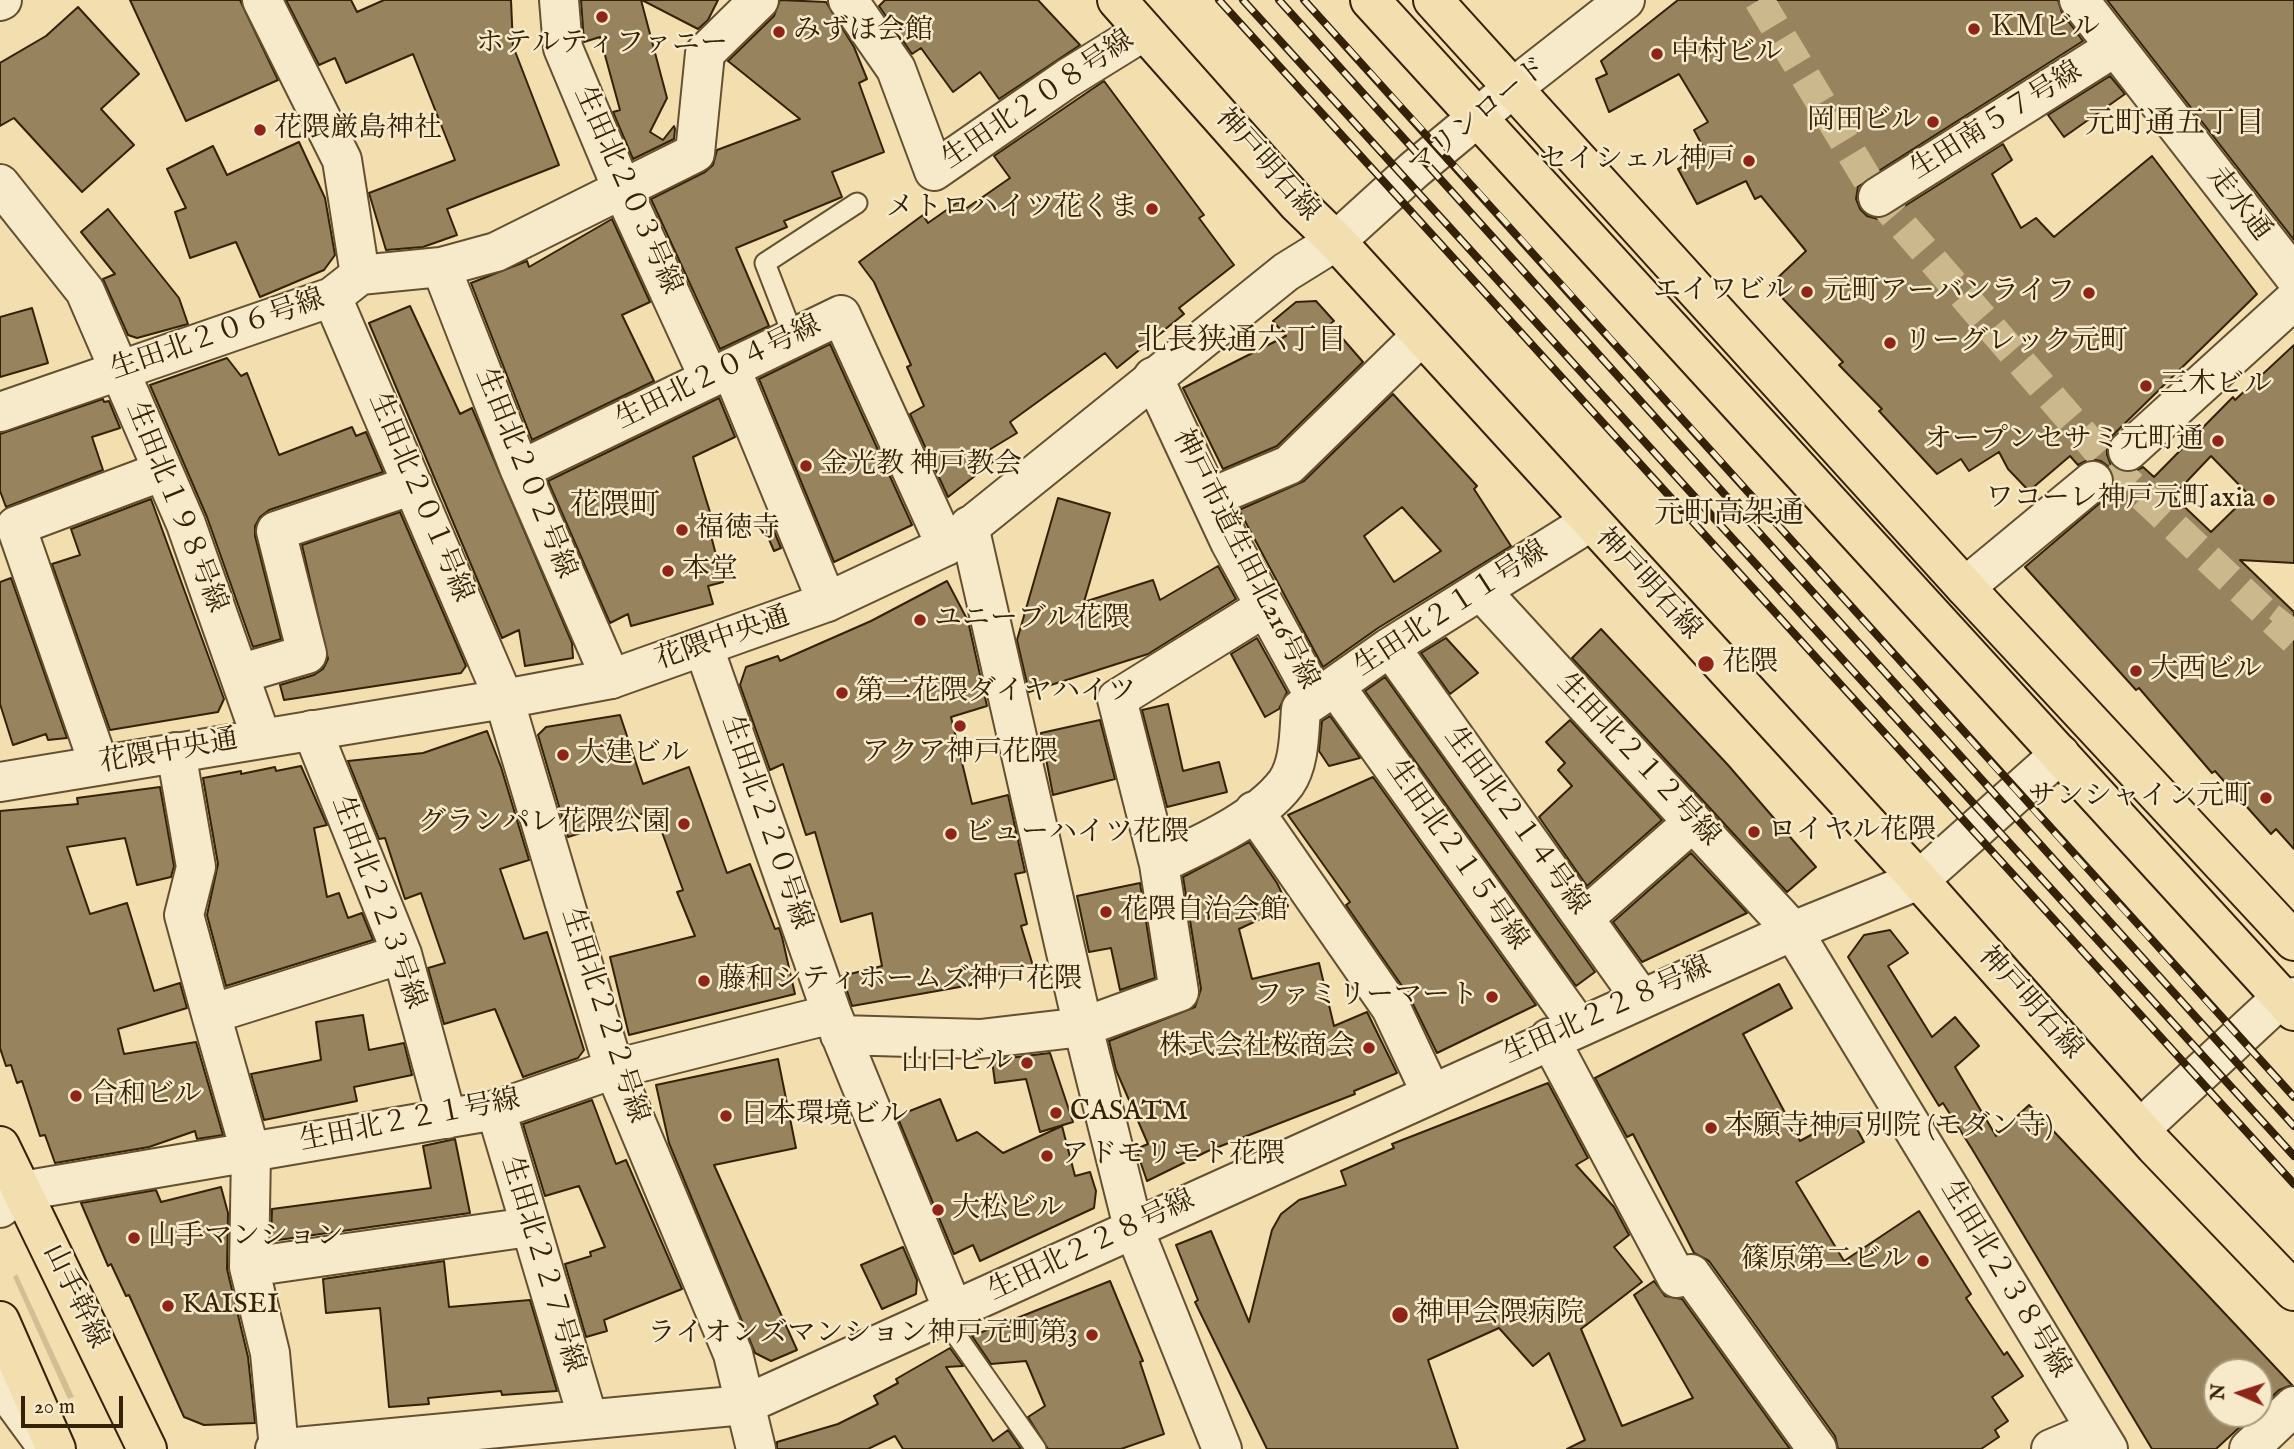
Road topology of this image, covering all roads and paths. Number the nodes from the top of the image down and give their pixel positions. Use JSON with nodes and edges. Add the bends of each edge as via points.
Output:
{"nodes":[{"id":1,"x":262,"y":0,"type":"edge"},
{"id":2,"x":559,"y":0,"type":"edge"},
{"id":3,"x":760,"y":0,"type":"edge"},
{"id":4,"x":848,"y":0,"type":"edge"},
{"id":5,"x":1117,"y":0,"type":"edge"},
{"id":6,"x":1370,"y":0,"type":"edge"},
{"id":7,"x":1433,"y":0,"type":"edge"},
{"id":8,"x":1625,"y":0,"type":"edge"},
{"id":9,"x":2079,"y":0,"type":"edge"},
{"id":10,"x":1144,"y":31,"type":"junction"},
{"id":11,"x":2115,"y":47,"type":"junction"},
{"id":12,"x":1514,"y":88,"type":"junction"},
{"id":13,"x":1477,"y":118,"type":"junction"},
{"id":14,"x":0,"y":184,"type":"edge"},
{"id":15,"x":623,"y":191,"type":"junction"},
{"id":16,"x":1878,"y":197,"type":"dead end"},
{"id":17,"x":857,"y":203,"type":"dead end"},
{"id":18,"x":1336,"y":241,"type":"junction"},
{"id":19,"x":441,"y":267,"type":"junction"},
{"id":20,"x":2294,"y":276,"type":"edge"},
{"id":21,"x":346,"y":286,"type":"junction"},
{"id":22,"x":2294,"y":300,"type":"edge"},
{"id":23,"x":1420,"y":337,"type":"junction"},
{"id":24,"x":794,"y":338,"type":"junction"},
{"id":25,"x":119,"y":371,"type":"junction"},
{"id":26,"x":720,"y":373,"type":"junction"},
{"id":27,"x":1153,"y":377,"type":"junction"},
{"id":28,"x":0,"y":412,"type":"edge"},
{"id":29,"x":2128,"y":451,"type":"dead end"},
{"id":30,"x":520,"y":470,"type":"junction"},
{"id":31,"x":163,"y":471,"type":"junction"},
{"id":32,"x":2093,"y":481,"type":"dead end"},
{"id":33,"x":413,"y":485,"type":"junction"},
{"id":34,"x":1210,"y":498,"type":"junction"},
{"id":35,"x":1590,"y":522,"type":"junction"},
{"id":36,"x":957,"y":536,"type":"junction"},
{"id":37,"x":1965,"y":587,"type":"junction"},
{"id":38,"x":1481,"y":591,"type":"junction"},
{"id":39,"x":827,"y":602,"type":"junction"},
{"id":40,"x":1265,"y":607,"type":"junction"},
{"id":41,"x":1390,"y":647,"type":"junction"},
{"id":42,"x":704,"y":648,"type":"junction"},
{"id":43,"x":239,"y":674,"type":"junction"},
{"id":44,"x":611,"y":679,"type":"junction"},
{"id":45,"x":1325,"y":692,"type":"junction"},
{"id":46,"x":504,"y":699,"type":"junction"},
{"id":47,"x":312,"y":730,"type":"junction"},
{"id":48,"x":261,"y":737,"type":"junction"},
{"id":49,"x":176,"y":752,"type":"junction"},
{"id":50,"x":2060,"y":754,"type":"junction"},
{"id":51,"x":99,"y":765,"type":"junction"},
{"id":52,"x":0,"y":782,"type":"edge"},
{"id":53,"x":1254,"y":811,"type":"junction"},
{"id":54,"x":1693,"y":822,"type":"junction"},
{"id":55,"x":1159,"y":864,"type":"junction"},
{"id":56,"x":1919,"y":880,"type":"junction"},
{"id":57,"x":1584,"y":918,"type":"junction"},
{"id":58,"x":1793,"y":930,"type":"junction"},
{"id":59,"x":2294,"y":942,"type":"edge"},
{"id":60,"x":402,"y":954,"type":"junction"},
{"id":61,"x":1640,"y":997,"type":"junction"},
{"id":62,"x":2289,"y":1003,"type":"edge"},
{"id":63,"x":212,"y":1014,"type":"junction"},
{"id":64,"x":836,"y":1025,"type":"junction"},
{"id":65,"x":1083,"y":1027,"type":"junction"},
{"id":66,"x":1563,"y":1032,"type":"junction"},
{"id":67,"x":614,"y":1069,"type":"junction"},
{"id":68,"x":1431,"y":1093,"type":"junction"},
{"id":69,"x":496,"y":1110,"type":"junction"},
{"id":70,"x":447,"y":1119,"type":"junction"},
{"id":71,"x":2140,"y":1129,"type":"junction"},
{"id":72,"x":0,"y":1146,"type":"edge"},
{"id":73,"x":251,"y":1154,"type":"junction"},
{"id":74,"x":11,"y":1200,"type":"edge"},
{"id":75,"x":529,"y":1227,"type":"junction"},
{"id":76,"x":1133,"y":1227,"type":"junction"},
{"id":77,"x":249,"y":1267,"type":"junction"},
{"id":78,"x":2294,"y":1291,"type":"edge"},
{"id":79,"x":947,"y":1313,"type":"junction"},
{"id":80,"x":0,"y":1321,"type":"edge"},
{"id":81,"x":0,"y":1363,"type":"edge"},
{"id":82,"x":0,"y":1383,"type":"edge"},
{"id":83,"x":744,"y":1405,"type":"junction"},
{"id":84,"x":2294,"y":1406,"type":"edge"},
{"id":85,"x":588,"y":1419,"type":"junction"},
{"id":86,"x":2102,"y":1440,"type":"edge"},
{"id":87,"x":52,"y":1449,"type":"edge"},
{"id":88,"x":147,"y":1449,"type":"edge"},
{"id":89,"x":277,"y":1449,"type":"edge"},
{"id":90,"x":756,"y":1449,"type":"edge"},
{"id":91,"x":1036,"y":1449,"type":"edge"},
{"id":92,"x":1222,"y":1449,"type":"edge"},
{"id":93,"x":1817,"y":1449,"type":"edge"},
{"id":94,"x":2050,"y":1449,"type":"edge"},
{"id":95,"x":2249,"y":1449,"type":"edge"}],
"edges":[{"from":1,"to":21,"type":"street","name":"生田北２０１号線","via":[[342,160]]},
{"from":2,"to":15,"type":"street","name":"生田北２０３号線","via":[[563,48]]},
{"from":3,"to":15,"type":"street","name":"生田北２０６号線","via":[[705,52],[695,153]]},
{"from":4,"to":10,"type":"street","name":"生田北２０８号線","via":[[896,69],[934,172]]},
{"from":5,"to":10,"type":"main road","name":"神戸明石線"},
{"from":6,"to":13,"type":"main road"},
{"from":7,"to":12,"type":"main road"},
{"from":8,"to":12,"type":"street","name":"マリンロード"},
{"from":9,"to":11,"type":"street","name":"走水通"},
{"from":10,"to":18,"type":"main road","name":"神戸明石線"},
{"from":11,"to":16,"type":"street","name":"生田南５７号線"},
{"from":11,"to":20,"type":"street","name":"走水通"},
{"from":12,"to":13,"type":"street","name":"マリンロード"},
{"from":12,"to":37,"type":"main road"},
{"from":13,"to":18,"type":"street","name":"マリンロード"},
{"from":13,"to":50,"type":"main road"},
{"from":14,"to":25,"type":"street","name":"生田北１９８号線","via":[[85,290]]},
{"from":15,"to":19,"type":"street","name":"生田北２０６号線","via":[[495,252]]},
{"from":15,"to":26,"type":"street","name":"生田北２０３号線"},
{"from":17,"to":24,"type":"lane","via":[[765,263]]},
{"from":18,"to":23,"type":"main road","name":"神戸明石線"},
{"from":18,"to":27,"type":"street","name":"花隈中央通","via":[[1286,271]]},
{"from":19,"to":21,"type":"street","name":"生田北２０６号線"},
{"from":19,"to":30,"type":"street","name":"生田北２０２号線"},
{"from":21,"to":25,"type":"street","name":"生田北２０６号線"},
{"from":21,"to":33,"type":"street","name":"生田北２０１号線"},
{"from":22,"to":29,"type":"street"},
{"from":23,"to":34,"type":"street","via":[[1289,465]]},
{"from":23,"to":35,"type":"main road","name":"神戸明石線"},
{"from":24,"to":26,"type":"street","name":"生田北２０４号線"},
{"from":24,"to":36,"type":"street","name":"生田北２０４号線","via":[[841,315]]},
{"from":25,"to":28,"type":"street","name":"生田北２０６号線"},
{"from":25,"to":31,"type":"street","name":"生田北１９８号線"},
{"from":26,"to":30,"type":"street","name":"生田北２０４号線"},
{"from":26,"to":39,"type":"street","name":"生田北２０３号線"},
{"from":27,"to":34,"type":"street","name":"神戸市道生田北216号線"},
{"from":27,"to":36,"type":"street","name":"花隈中央通"},
{"from":30,"to":44,"type":"street","name":"生田北２０２号線"},
{"from":31,"to":43,"type":"street","name":"生田北１９８号線"},
{"from":31,"to":51,"type":"street","via":[[16,526]]},
{"from":32,"to":37,"type":"street"},
{"from":33,"to":43,"type":"street","via":[[276,531],[307,654]]},
{"from":33,"to":46,"type":"street","name":"生田北２０１号線"},
{"from":34,"to":40,"type":"street","name":"神戸市道生田北216号線"},
{"from":35,"to":38,"type":"street","name":"生田北２１１号線"},
{"from":35,"to":56,"type":"main road","name":"神戸明石線"},
{"from":36,"to":39,"type":"street","name":"花隈中央通"},
{"from":36,"to":65,"type":"street"},
{"from":37,"to":59,"type":"main road"},
{"from":38,"to":41,"type":"street","name":"生田北２１１号線"},
{"from":38,"to":54,"type":"street","name":"生田北２１２号線"},
{"from":39,"to":42,"type":"street","name":"花隈中央通"},
{"from":40,"to":45,"type":"street","name":"神戸市道生田北216号線"},
{"from":40,"to":55,"type":"street","via":[[1118,699]]},
{"from":41,"to":45,"type":"street","name":"生田北２１１号線"},
{"from":41,"to":57,"type":"street","name":"生田北２１４号線"},
{"from":42,"to":44,"type":"street","name":"花隈中央通"},
{"from":42,"to":64,"type":"street","name":"生田北２２０号線"},
{"from":43,"to":48,"type":"street","name":"生田北１９８号線"},
{"from":44,"to":46,"type":"street","name":"花隈中央通"},
{"from":45,"to":53,"type":"street","name":"神戸市道生田北216号線","via":[[1301,709],[1295,759],[1286,782]]},
{"from":45,"to":66,"type":"street","name":"生田北２１５号線"},
{"from":46,"to":47,"type":"street","name":"花隈中央通"},
{"from":46,"to":67,"type":"street","name":"生田北２２２号線"},
{"from":47,"to":48,"type":"street","name":"花隈中央通"},
{"from":47,"to":60,"type":"street","name":"生田北２２３号線"},
{"from":48,"to":49,"type":"street","name":"花隈中央通"},
{"from":49,"to":51,"type":"street","name":"花隈中央通"},
{"from":49,"to":63,"type":"street","via":[[197,867],[184,915]]},
{"from":50,"to":56,"type":"street"},
{"from":50,"to":62,"type":"main road"},
{"from":51,"to":52,"type":"street","name":"花隈中央通"},
{"from":53,"to":55,"type":"street","name":"神戸市道生田北216号線"},
{"from":53,"to":68,"type":"street","via":[[1391,1008]]},
{"from":54,"to":57,"type":"street"},
{"from":54,"to":58,"type":"street","name":"生田北２１２号線"},
{"from":55,"to":65,"type":"street","name":"生田北２２１号線","via":[[1179,992]]},
{"from":56,"to":58,"type":"street","name":"生田北２２８号線"},
{"from":56,"to":71,"type":"main road","name":"神戸明石線"},
{"from":57,"to":61,"type":"street","name":"生田北２１４号線"},
{"from":58,"to":61,"type":"street","name":"生田北２２８号線"},
{"from":58,"to":86,"type":"street","name":"生田北２３８号線"},
{"from":60,"to":63,"type":"street"},
{"from":60,"to":70,"type":"street","name":"生田北２２３号線"},
{"from":61,"to":66,"type":"street","name":"生田北２２８号線"},
{"from":62,"to":71,"type":"street"},
{"from":63,"to":73,"type":"street"},
{"from":64,"to":65,"type":"street","name":"生田北２２１号線","via":[[980,1039]]},
{"from":64,"to":67,"type":"street","name":"生田北２２１号線"},
{"from":64,"to":79,"type":"street","name":"生田北２２０号線"},
{"from":65,"to":76,"type":"street"},
{"from":66,"to":68,"type":"street","name":"生田北２２８号線"},
{"from":66,"to":93,"type":"street","name":"生田北２１５号線","via":[[1677,1278],[1691,1274]]},
{"from":67,"to":69,"type":"street","name":"生田北２２１号線"},
{"from":67,"to":83,"type":"street","name":"生田北２２２号線","via":[[733,1354]]},
{"from":68,"to":76,"type":"street","name":"生田北２２８号線"},
{"from":69,"to":70,"type":"street","name":"生田北２２１号線"},
{"from":69,"to":75,"type":"street","name":"生田北２２７号線"},
{"from":70,"to":73,"type":"street","name":"生田北２２１号線"},
{"from":71,"to":78,"type":"main road","name":"神戸明石線"},
{"from":72,"to":74,"type":"main road","name":"山手幹線"},
{"from":73,"to":74,"type":"street","name":"生田北２２１号線"},
{"from":73,"to":77,"type":"street"},
{"from":74,"to":88,"type":"main road","name":"山手幹線"},
{"from":75,"to":77,"type":"street"},
{"from":75,"to":85,"type":"street","name":"生田北２２７号線"},
{"from":76,"to":79,"type":"street","name":"生田北２２８号線"},
{"from":76,"to":92,"type":"street"},
{"from":77,"to":89,"type":"street","via":[[270,1353]]},
{"from":79,"to":83,"type":"street","name":"生田北２２８号線"},
{"from":79,"to":91,"type":"lane"},
{"from":80,"to":87,"type":"main road"},
{"from":81,"to":87,"type":"street"},
{"from":82,"to":87,"type":"street"},
{"from":83,"to":85,"type":"street","name":"生田北２２８号線"},
{"from":83,"to":90,"type":"street","name":"生田北２２２号線"},
{"from":84,"to":95,"type":"street"},
{"from":85,"to":89,"type":"street","name":"生田北２２８号線"},
{"from":86,"to":94,"type":"street"}]}
